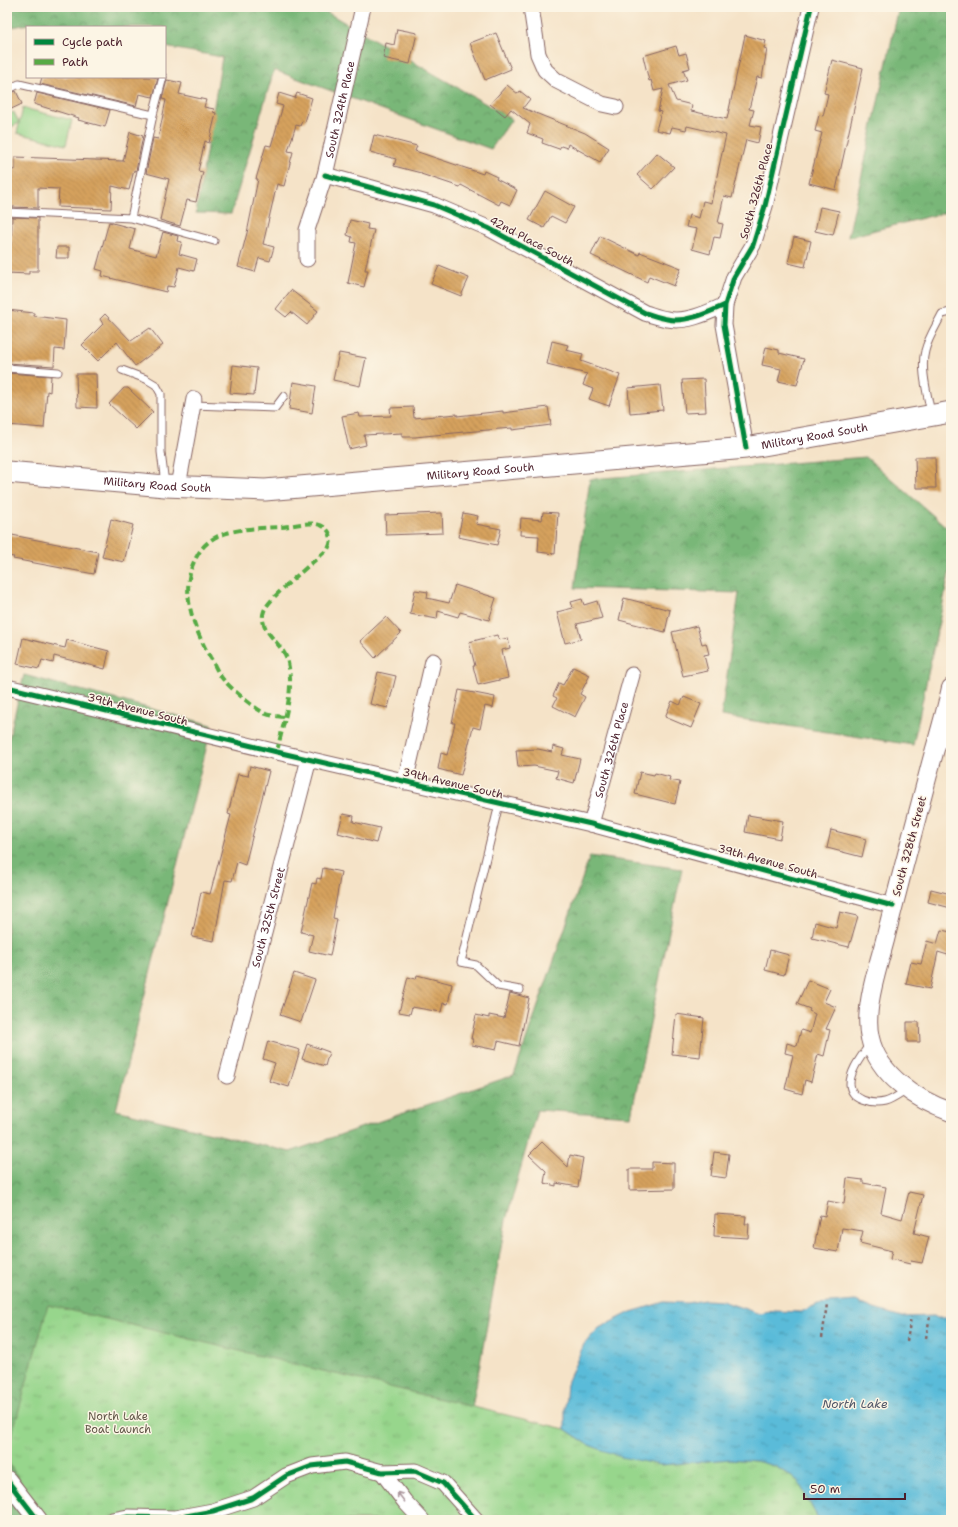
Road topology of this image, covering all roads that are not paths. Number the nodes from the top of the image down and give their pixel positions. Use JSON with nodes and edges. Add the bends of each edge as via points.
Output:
{"nodes":[{"id":1,"x":363,"y":7,"type":"edge"},
{"id":2,"x":531,"y":7,"type":"edge"},
{"id":3,"x":811,"y":7,"type":"edge"},
{"id":4,"x":163,"y":78,"type":"edge"},
{"id":5,"x":7,"y":90,"type":"edge"},
{"id":6,"x":616,"y":107,"type":"dead end"},
{"id":7,"x":153,"y":115,"type":"junction"},
{"id":8,"x":325,"y":175,"type":"junction"},
{"id":9,"x":7,"y":212,"type":"edge"},
{"id":10,"x":131,"y":218,"type":"junction"},
{"id":11,"x":214,"y":241,"type":"dead end"},
{"id":12,"x":307,"y":258,"type":"dead end"},
{"id":13,"x":725,"y":305,"type":"junction"},
{"id":14,"x":951,"y":312,"type":"edge"},
{"id":15,"x":7,"y":368,"type":"edge"},
{"id":16,"x":122,"y":370,"type":"dead end"},
{"id":17,"x":58,"y":372,"type":"dead end"},
{"id":18,"x":284,"y":396,"type":"dead end"},
{"id":19,"x":193,"y":402,"type":"joint"},
{"id":20,"x":945,"y":412,"type":"edge"},
{"id":21,"x":746,"y":448,"type":"junction"},
{"id":22,"x":7,"y":472,"type":"edge"},
{"id":23,"x":172,"y":486,"type":"junction"},
{"id":24,"x":433,"y":661,"type":"dead end"},
{"id":25,"x":632,"y":675,"type":"dead end"},
{"id":26,"x":7,"y":687,"type":"edge"},
{"id":27,"x":951,"y":693,"type":"edge"},
{"id":28,"x":309,"y":759,"type":"junction"},
{"id":29,"x":405,"y":782,"type":"junction"},
{"id":30,"x":499,"y":804,"type":"junction"},
{"id":31,"x":591,"y":824,"type":"junction"},
{"id":32,"x":893,"y":906,"type":"junction"},
{"id":33,"x":520,"y":990,"type":"dead end"},
{"id":34,"x":871,"y":1042,"type":"junction"},
{"id":35,"x":227,"y":1076,"type":"dead end"},
{"id":36,"x":907,"y":1090,"type":"junction"},
{"id":37,"x":951,"y":1112,"type":"edge"},
{"id":38,"x":382,"y":1472,"type":"junction"},
{"id":39,"x":7,"y":1480,"type":"edge"},
{"id":40,"x":38,"y":1520,"type":"edge"},
{"id":41,"x":112,"y":1520,"type":"edge"},
{"id":42,"x":422,"y":1520,"type":"edge"},
{"id":43,"x":476,"y":1520,"type":"edge"}],
"edges":[{"from":1,"to":8,"type":"street","name":"South 324th Place"},
{"from":2,"to":6,"type":"street","via":[[538,54],[545,70],[556,81],[602,104]]},
{"from":3,"to":13,"type":"street","name":"South 326th Place","via":[[765,206],[753,245],[734,277]]},
{"from":4,"to":7,"type":"lane"},
{"from":5,"to":7,"type":"lane","via":[[19,84]]},
{"from":7,"to":10,"type":"lane"},
{"from":8,"to":12,"type":"street","name":"South 324th Place","via":[[308,230]]},
{"from":8,"to":13,"type":"street","name":"42nd Place South","via":[[434,205],[488,228],[645,313],[668,320],[682,320]]},
{"from":9,"to":10,"type":"lane"},
{"from":10,"to":11,"type":"lane"},
{"from":13,"to":21,"type":"street","name":"South 326th Place","via":[[724,325]]},
{"from":14,"to":20,"type":"lane","via":[[942,314],[924,352],[924,370]]},
{"from":15,"to":17,"type":"lane"},
{"from":16,"to":23,"type":"lane","via":[[156,385],[162,394],[161,452]]},
{"from":18,"to":19,"type":"lane","via":[[274,408]]},
{"from":19,"to":23,"type":"street"},
{"from":20,"to":21,"type":"main road","name":"Military Road South"},
{"from":21,"to":23,"type":"main road","name":"Military Road South","via":[[265,490]]},
{"from":22,"to":23,"type":"main road","name":"Military Road South"},
{"from":24,"to":29,"type":"street"},
{"from":25,"to":31,"type":"street","name":"South 326th Place"},
{"from":26,"to":28,"type":"street","name":"39th Avenue South"},
{"from":27,"to":32,"type":"street","name":"South 328th Street"},
{"from":28,"to":29,"type":"street","name":"39th Avenue South"},
{"from":28,"to":35,"type":"street","name":"South 325th Street"},
{"from":29,"to":30,"type":"street","name":"39th Avenue South"},
{"from":30,"to":31,"type":"street","name":"39th Avenue South"},
{"from":30,"to":33,"type":"lane","via":[[461,962],[476,965],[498,986]]},
{"from":31,"to":32,"type":"street","name":"39th Avenue South"},
{"from":32,"to":34,"type":"street","name":"South 328th Street","via":[[871,995],[868,1021]]},
{"from":34,"to":36,"type":"street","name":"South 328th Street","via":[[874,1052],[887,1070]]},
{"from":34,"to":36,"type":"lane","via":[[852,1075],[850,1084],[854,1094],[865,1101],[877,1103],[886,1102]]},
{"from":36,"to":37,"type":"street","name":"South 328th Street"},
{"from":38,"to":41,"type":"street","via":[[345,1462],[312,1466],[286,1476],[253,1498],[213,1511],[175,1518],[128,1517]]},
{"from":42,"to":38,"type":"street","one_way":true},
{"from":38,"to":43,"type":"street","via":[[415,1471],[443,1482]]},
{"from":39,"to":40,"type":"street"}]}
